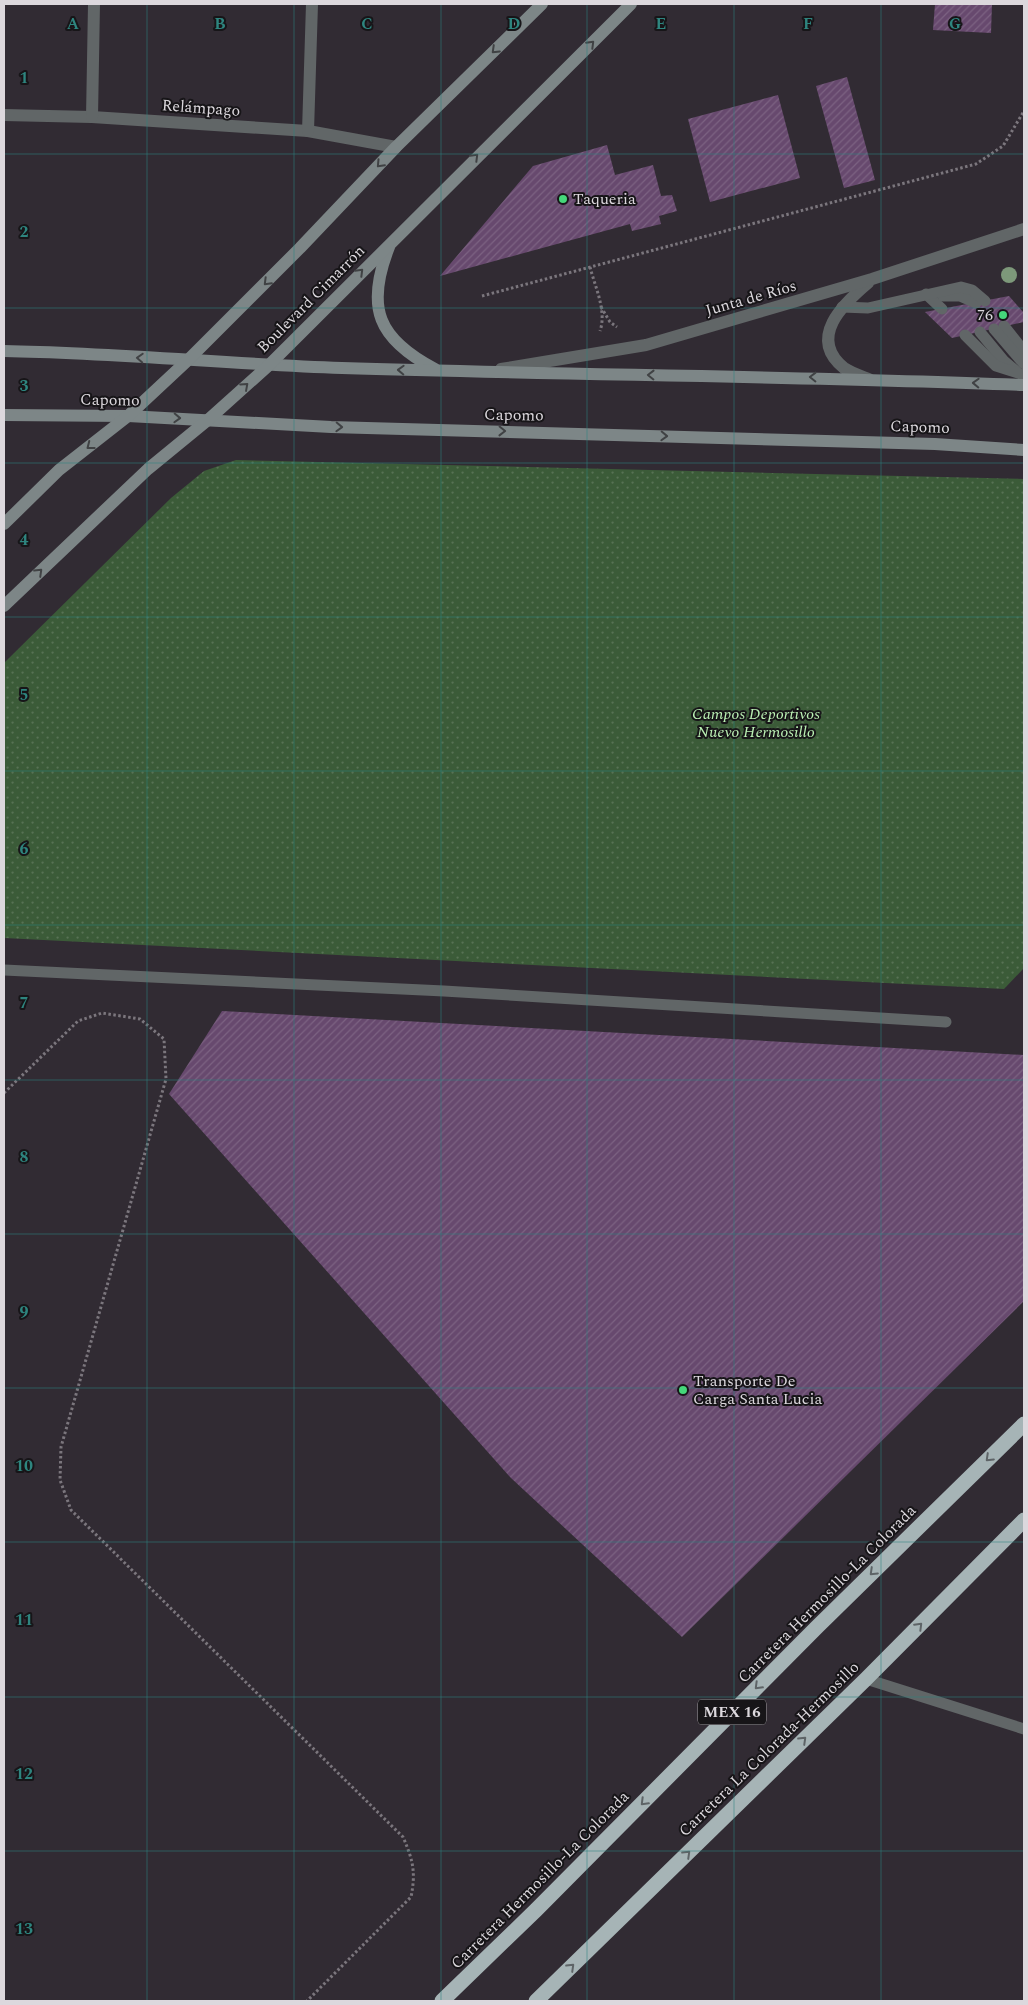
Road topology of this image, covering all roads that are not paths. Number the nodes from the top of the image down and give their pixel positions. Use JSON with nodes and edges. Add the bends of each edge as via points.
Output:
{"nodes":[{"id":1,"x":94,"y":4,"type":"edge"},
{"id":2,"x":312,"y":4,"type":"edge"},
{"id":3,"x":542,"y":4,"type":"edge"},
{"id":4,"x":631,"y":4,"type":"edge"},
{"id":5,"x":4,"y":115,"type":"edge"},
{"id":6,"x":92,"y":117,"type":"junction"},
{"id":7,"x":308,"y":131,"type":"junction"},
{"id":8,"x":396,"y":147,"type":"junction"},
{"id":9,"x":1024,"y":229,"type":"edge"},
{"id":10,"x":392,"y":240,"type":"junction"},
{"id":11,"x":872,"y":279,"type":"junction"},
{"id":12,"x":926,"y":294,"type":"junction"},
{"id":13,"x":941,"y":296,"type":"junction"},
{"id":14,"x":958,"y":306,"type":"dead end"},
{"id":15,"x":842,"y":307,"type":"junction"},
{"id":16,"x":942,"y":309,"type":"dead end"},
{"id":17,"x":980,"y":332,"type":"dead end"},
{"id":18,"x":965,"y":335,"type":"dead end"},
{"id":19,"x":1024,"y":350,"type":"edge"},
{"id":20,"x":4,"y":351,"type":"edge"},
{"id":21,"x":188,"y":360,"type":"junction"},
{"id":22,"x":1024,"y":364,"type":"edge"},
{"id":23,"x":268,"y":366,"type":"junction"},
{"id":24,"x":440,"y":371,"type":"junction"},
{"id":25,"x":480,"y":372,"type":"junction"},
{"id":26,"x":1024,"y":375,"type":"edge"},
{"id":27,"x":869,"y":379,"type":"junction"},
{"id":28,"x":1024,"y":385,"type":"edge"},
{"id":29,"x":4,"y":415,"type":"edge"},
{"id":30,"x":128,"y":416,"type":"junction"},
{"id":31,"x":209,"y":419,"type":"junction"},
{"id":32,"x":1024,"y":450,"type":"edge"},
{"id":33,"x":4,"y":524,"type":"edge"},
{"id":34,"x":4,"y":606,"type":"edge"},
{"id":35,"x":4,"y":970,"type":"edge"},
{"id":36,"x":946,"y":1022,"type":"dead end"},
{"id":37,"x":1024,"y":1424,"type":"edge"},
{"id":38,"x":1024,"y":1520,"type":"edge"},
{"id":39,"x":866,"y":1679,"type":"junction"},
{"id":40,"x":1024,"y":1729,"type":"edge"},
{"id":41,"x":442,"y":2001,"type":"edge"},
{"id":42,"x":536,"y":2001,"type":"edge"}],
"edges":[{"from":1,"to":6,"type":"street"},
{"from":2,"to":7,"type":"street"},
{"from":3,"to":8,"type":"main road","one_way":true},
{"from":10,"to":4,"type":"main road","name":"Boulevard Cimarrón","one_way":true},
{"from":5,"to":6,"type":"street","name":"Relámpago"},
{"from":6,"to":7,"type":"street","name":"Relámpago"},
{"from":7,"to":8,"type":"street","name":"Relámpago"},
{"from":8,"to":21,"type":"main road","one_way":true},
{"from":9,"to":11,"type":"street","name":"Junta de Ríos"},
{"from":23,"to":10,"type":"main road","name":"Boulevard Cimarrón","one_way":true},
{"from":10,"to":24,"type":"main road","via":[[381,269],[377,295],[381,321],[393,341],[412,357]]},
{"from":11,"to":15,"type":"street"},
{"from":11,"to":25,"type":"street","name":"Junta de Ríos","via":[[646,345]]},
{"from":12,"to":13,"type":"lane"},
{"from":12,"to":13,"type":"lane","via":[[961,287],[972,290],[980,302],[960,296]]},
{"from":12,"to":15,"type":"lane","via":[[868,308]]},
{"from":12,"to":16,"type":"lane"},
{"from":13,"to":14,"type":"lane"},
{"from":15,"to":27,"type":"street","via":[[830,325],[828,342],[832,356],[845,369]]},
{"from":17,"to":26,"type":"lane","via":[[1004,361]]},
{"from":18,"to":26,"type":"lane","via":[[996,366]]},
{"from":19,"to":22,"type":"lane","via":[[999,328]]},
{"from":21,"to":20,"type":"main road","one_way":true},
{"from":21,"to":23,"type":"main road"},
{"from":21,"to":30,"type":"main road"},
{"from":24,"to":23,"type":"main road","one_way":true},
{"from":31,"to":23,"type":"main road","name":"Boulevard Cimarrón","one_way":true},
{"from":24,"to":25,"type":"main road"},
{"from":27,"to":25,"type":"main road","one_way":true},
{"from":28,"to":27,"type":"main road","one_way":true},
{"from":29,"to":30,"type":"main road","name":"Capomo"},
{"from":30,"to":31,"type":"main road","name":"Capomo","one_way":true},
{"from":30,"to":33,"type":"main road","one_way":true,"via":[[60,470]]},
{"from":31,"to":32,"type":"main road","name":"Capomo","one_way":true,"via":[[341,427],[935,444]]},
{"from":34,"to":31,"type":"main road","name":"Boulevard Cimarrón","one_way":true,"via":[[148,469]]},
{"from":35,"to":36,"type":"lane","via":[[444,991]]},
{"from":37,"to":41,"type":"highway","name":"Carretera Hermosillo-La Colorada","number":"MEX 16","one_way":true},
{"from":39,"to":38,"type":"highway","name":"Carretera La Colorada-Hermosillo","one_way":true},
{"from":39,"to":40,"type":"lane"},
{"from":42,"to":39,"type":"highway","name":"Carretera La Colorada-Hermosillo","one_way":true}]}
